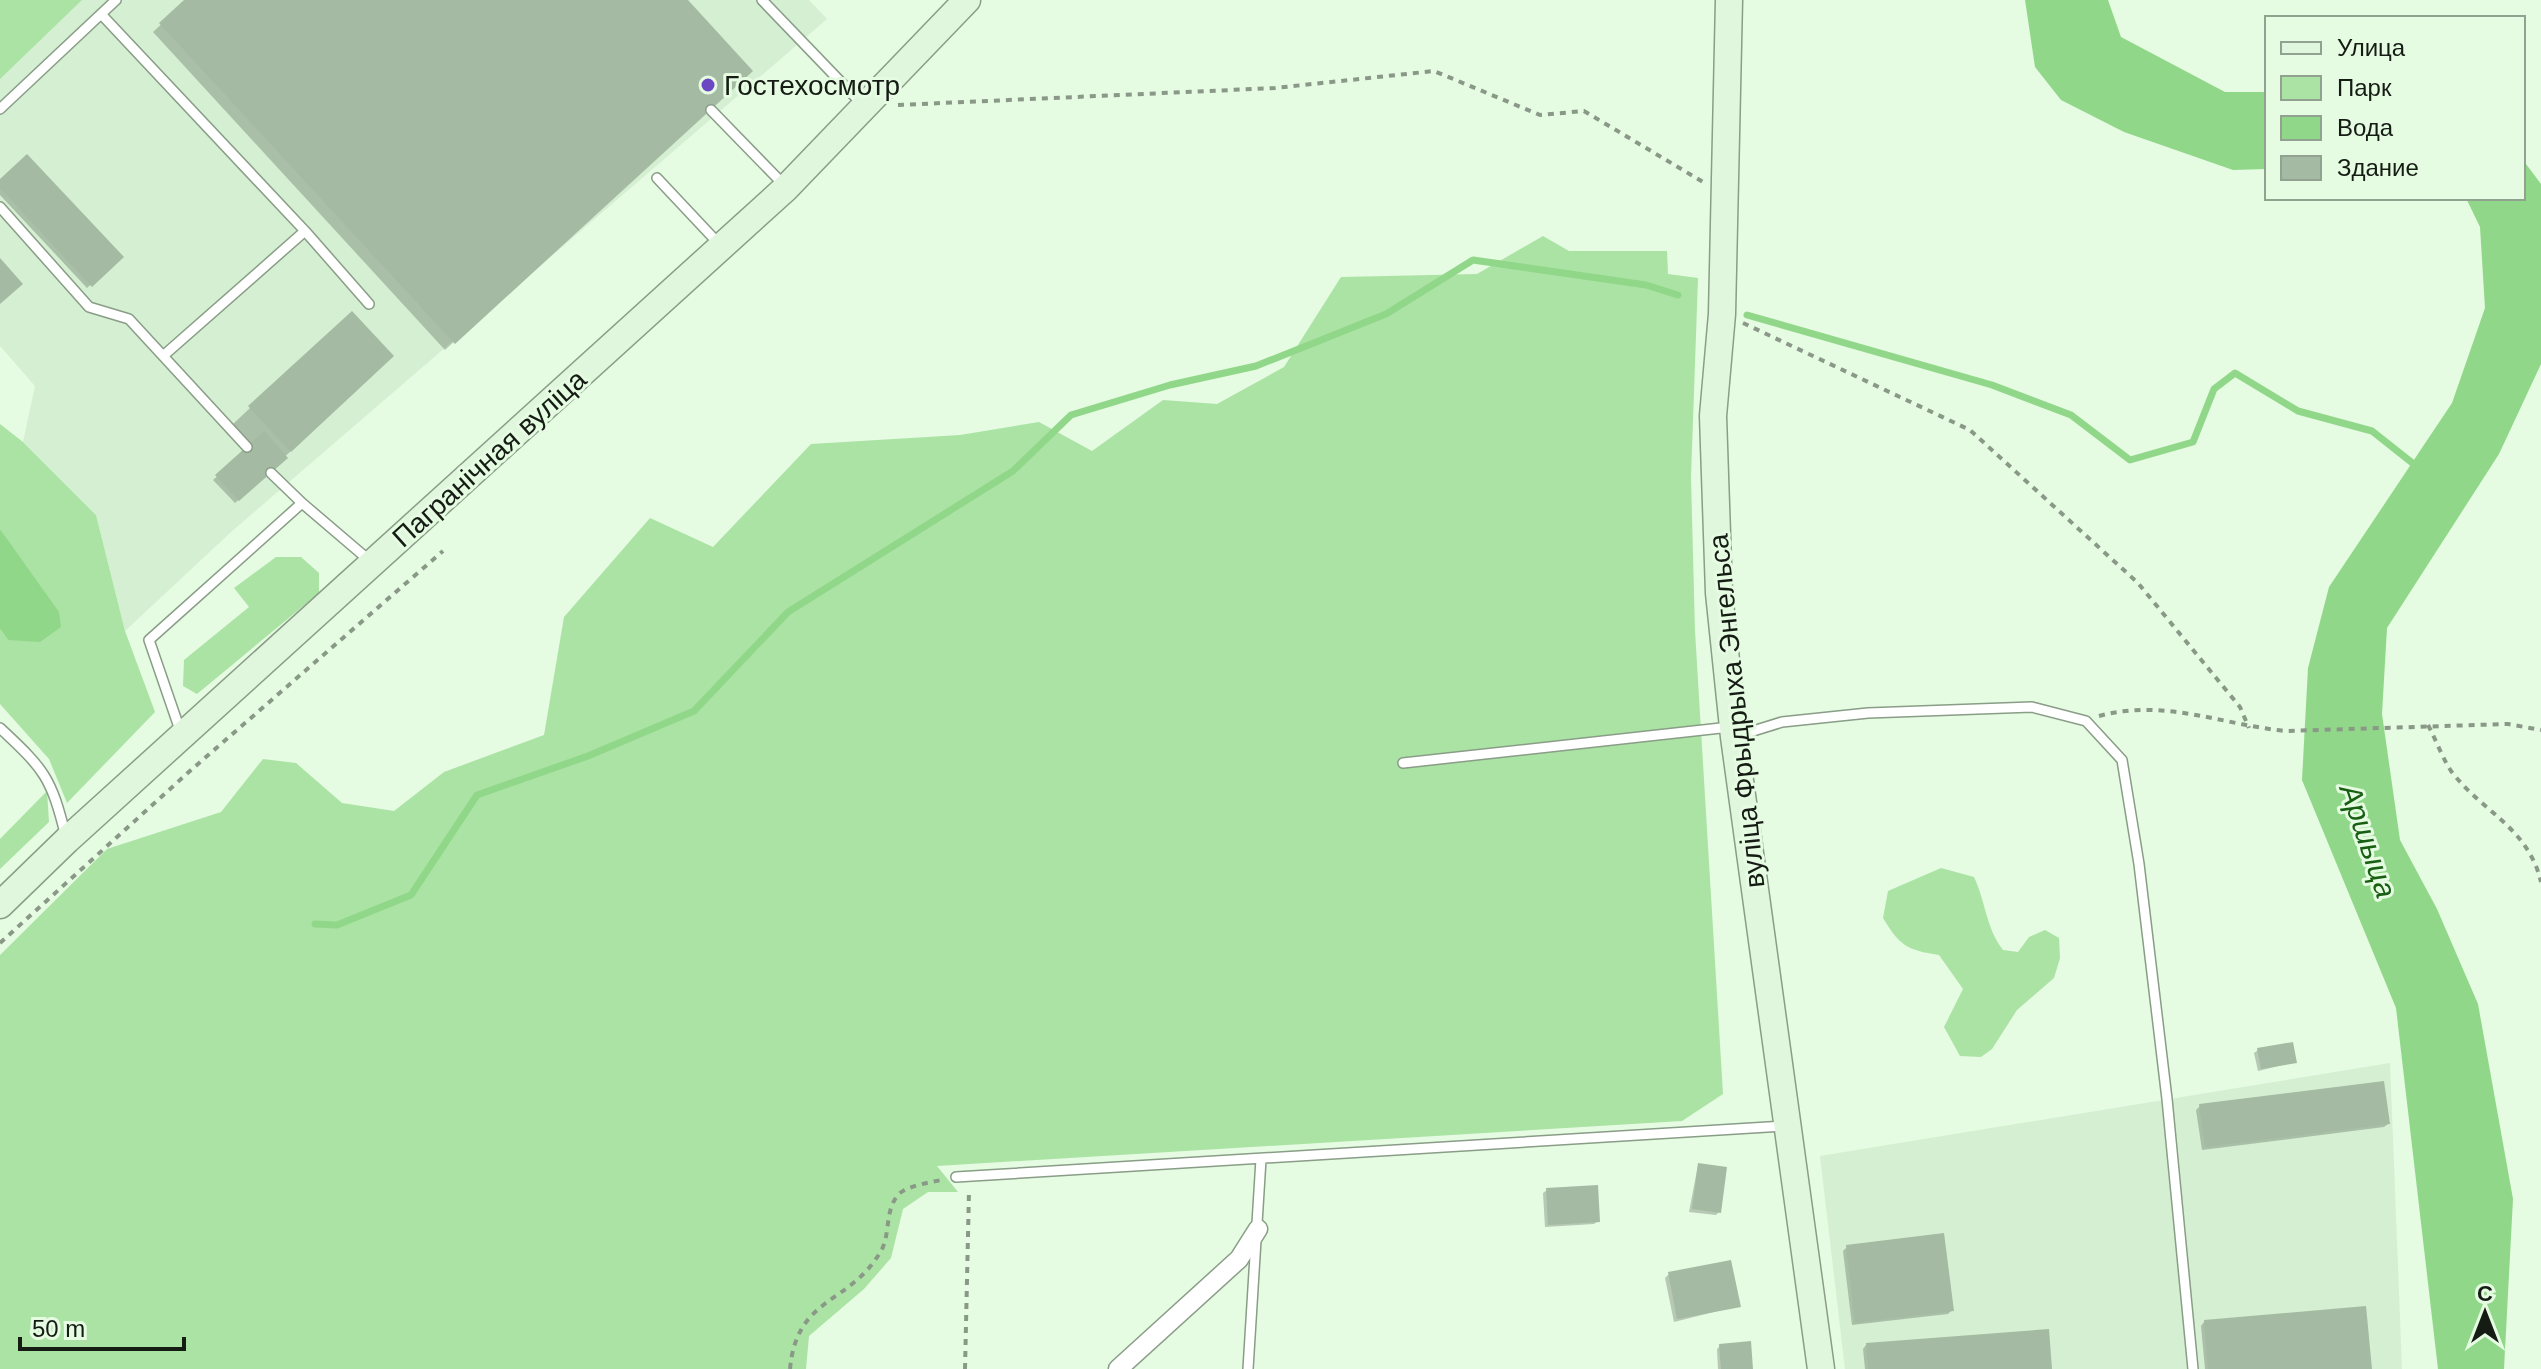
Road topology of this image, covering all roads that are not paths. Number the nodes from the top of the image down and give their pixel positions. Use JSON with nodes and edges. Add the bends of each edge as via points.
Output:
{"nodes":[{"id":1,"x":116,"y":0,"type":"edge"},
{"id":2,"x":762,"y":0,"type":"edge"},
{"id":3,"x":967,"y":0,"type":"edge"},
{"id":4,"x":1729,"y":0,"type":"edge"},
{"id":5,"x":101,"y":14,"type":"junction"},
{"id":6,"x":864,"y":107,"type":"junction"},
{"id":7,"x":0,"y":109,"type":"edge"},
{"id":8,"x":711,"y":110,"type":"dead end"},
{"id":9,"x":657,"y":178,"type":"dead end"},
{"id":10,"x":786,"y":188,"type":"junction"},
{"id":11,"x":0,"y":207,"type":"edge"},
{"id":12,"x":305,"y":231,"type":"junction"},
{"id":13,"x":722,"y":247,"type":"junction"},
{"id":14,"x":369,"y":304,"type":"dead end"},
{"id":15,"x":163,"y":356,"type":"junction"},
{"id":16,"x":247,"y":447,"type":"dead end"},
{"id":17,"x":271,"y":473,"type":"dead end"},
{"id":18,"x":302,"y":503,"type":"junction"},
{"id":19,"x":373,"y":563,"type":"junction"},
{"id":20,"x":0,"y":728,"type":"edge"},
{"id":21,"x":1733,"y":732,"type":"junction"},
{"id":22,"x":182,"y":736,"type":"junction"},
{"id":23,"x":1403,"y":763,"type":"dead end"},
{"id":24,"x":67,"y":840,"type":"junction"},
{"id":25,"x":0,"y":905,"type":"edge"},
{"id":26,"x":1785,"y":1126,"type":"junction"},
{"id":27,"x":1261,"y":1159,"type":"junction"},
{"id":28,"x":956,"y":1177,"type":"road end"},
{"id":29,"x":1258,"y":1229,"type":"junction"},
{"id":30,"x":1118,"y":1369,"type":"edge"},
{"id":31,"x":1248,"y":1369,"type":"edge"},
{"id":32,"x":1821,"y":1369,"type":"edge"},
{"id":33,"x":2193,"y":1369,"type":"edge"}],
"edges":[{"from":1,"to":5,"type":"lane"},
{"from":2,"to":6,"type":"lane"},
{"from":3,"to":6,"type":"street","name":"Пагранічная вуліца"},
{"from":4,"to":21,"type":"street","name":"вуліца Фрыдрыха Энгельса","via":[[1722,314],[1713,416],[1719,593]]},
{"from":5,"to":7,"type":"lane"},
{"from":5,"to":12,"type":"lane"},
{"from":6,"to":10,"type":"street","name":"Пагранічная вуліца"},
{"from":8,"to":10,"type":"lane"},
{"from":9,"to":13,"type":"lane"},
{"from":10,"to":13,"type":"street","name":"Пагранічная вуліца"},
{"from":11,"to":15,"type":"lane","via":[[89,307],[129,319]]},
{"from":12,"to":14,"type":"lane"},
{"from":12,"to":15,"type":"lane"},
{"from":13,"to":19,"type":"street","name":"Пагранічная вуліца"},
{"from":15,"to":16,"type":"lane"},
{"from":17,"to":18,"type":"lane"},
{"from":18,"to":19,"type":"lane"},
{"from":18,"to":22,"type":"lane","via":[[149,640]]},
{"from":19,"to":22,"type":"street","name":"Пагранічная вуліца"},
{"from":20,"to":24,"type":"lane","via":[[42,766]]},
{"from":21,"to":23,"type":"lane"},
{"from":21,"to":26,"type":"street","name":"вуліца Фрыдрыха Энгельса"},
{"from":21,"to":33,"type":"lane","via":[[1868,713],[2032,707],[2086,721],[2122,760],[2167,1099]]},
{"from":22,"to":24,"type":"street","name":"Пагранічная вуліца"},
{"from":24,"to":25,"type":"street","name":"Пагранічная вуліца"},
{"from":26,"to":27,"type":"lane"},
{"from":26,"to":32,"type":"street","name":"вуліца Фрыдрыха Энгельса"},
{"from":27,"to":28,"type":"lane"},
{"from":27,"to":29,"type":"lane"},
{"from":29,"to":30,"type":"street","via":[[1239,1259]]},
{"from":29,"to":31,"type":"lane"}]}
